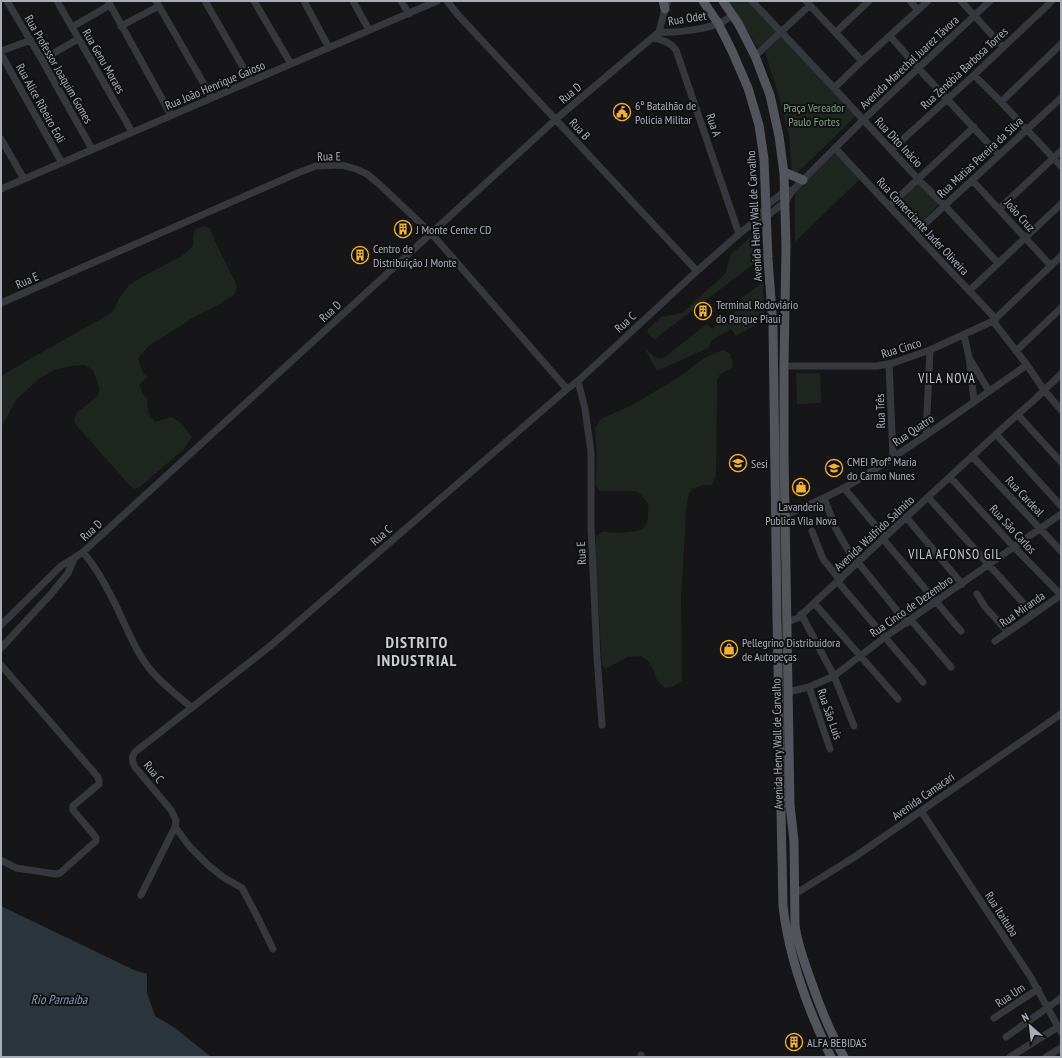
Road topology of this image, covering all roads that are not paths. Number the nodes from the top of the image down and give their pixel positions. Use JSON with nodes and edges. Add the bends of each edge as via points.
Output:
{"nodes":[{"id":1,"x":7,"y":1,"type":"edge"},
{"id":2,"x":57,"y":1,"type":"edge"},
{"id":3,"x":205,"y":1,"type":"edge"},
{"id":4,"x":254,"y":1,"type":"edge"},
{"id":5,"x":304,"y":1,"type":"edge"},
{"id":6,"x":353,"y":1,"type":"edge"},
{"id":7,"x":401,"y":1,"type":"edge"},
{"id":8,"x":437,"y":1,"type":"edge"},
{"id":9,"x":447,"y":1,"type":"edge"},
{"id":10,"x":704,"y":1,"type":"edge"},
{"id":11,"x":724,"y":1,"type":"edge"},
{"id":12,"x":752,"y":1,"type":"edge"},
{"id":13,"x":910,"y":1,"type":"edge"},
{"id":14,"x":928,"y":1,"type":"edge"},
{"id":15,"x":961,"y":1,"type":"edge"},
{"id":16,"x":990,"y":1,"type":"edge"},
{"id":17,"x":1052,"y":1,"type":"edge"},
{"id":18,"x":109,"y":3,"type":"edge"},
{"id":19,"x":157,"y":3,"type":"edge"},
{"id":20,"x":808,"y":3,"type":"edge"},
{"id":21,"x":864,"y":3,"type":"edge"},
{"id":22,"x":665,"y":4,"type":"edge"},
{"id":23,"x":918,"y":10,"type":"junction"},
{"id":24,"x":409,"y":14,"type":"junction"},
{"id":25,"x":732,"y":15,"type":"junction"},
{"id":26,"x":974,"y":16,"type":"junction"},
{"id":27,"x":718,"y":23,"type":"junction"},
{"id":28,"x":121,"y":26,"type":"junction"},
{"id":29,"x":72,"y":27,"type":"junction"},
{"id":30,"x":369,"y":30,"type":"junction"},
{"id":31,"x":659,"y":32,"type":"junction"},
{"id":32,"x":781,"y":32,"type":"junction"},
{"id":33,"x":836,"y":32,"type":"junction"},
{"id":34,"x":890,"y":36,"type":"junction"},
{"id":35,"x":652,"y":38,"type":"junction"},
{"id":36,"x":78,"y":39,"type":"junction"},
{"id":37,"x":31,"y":40,"type":"junction"},
{"id":38,"x":1003,"y":47,"type":"junction"},
{"id":39,"x":329,"y":48,"type":"junction"},
{"id":40,"x":1059,"y":49,"type":"edge"},
{"id":41,"x":1,"y":53,"type":"edge"},
{"id":42,"x":755,"y":56,"type":"junction"},
{"id":43,"x":42,"y":60,"type":"junction"},
{"id":44,"x":862,"y":61,"type":"junction"},
{"id":45,"x":291,"y":64,"type":"junction"},
{"id":46,"x":918,"y":68,"type":"junction"},
{"id":47,"x":974,"y":75,"type":"junction"},
{"id":48,"x":251,"y":81,"type":"junction"},
{"id":49,"x":834,"y":88,"type":"junction"},
{"id":50,"x":212,"y":98,"type":"junction"},
{"id":51,"x":1061,"y":98,"type":"edge"},
{"id":52,"x":948,"y":99,"type":"junction"},
{"id":53,"x":1001,"y":102,"type":"junction"},
{"id":54,"x":171,"y":115,"type":"junction"},
{"id":55,"x":556,"y":119,"type":"junction"},
{"id":56,"x":863,"y":120,"type":"junction"},
{"id":57,"x":974,"y":127,"type":"junction"},
{"id":58,"x":1027,"y":130,"type":"junction"},
{"id":59,"x":132,"y":132,"type":"junction"},
{"id":60,"x":1,"y":139,"type":"edge"},
{"id":61,"x":835,"y":148,"type":"junction"},
{"id":62,"x":92,"y":149,"type":"junction"},
{"id":63,"x":891,"y":150,"type":"junction"},
{"id":64,"x":1061,"y":151,"type":"edge"},
{"id":65,"x":999,"y":155,"type":"junction"},
{"id":66,"x":1053,"y":158,"type":"junction"},
{"id":67,"x":62,"y":163,"type":"junction"},
{"id":68,"x":1061,"y":166,"type":"edge"},
{"id":69,"x":784,"y":172,"type":"junction"},
{"id":70,"x":24,"y":179,"type":"junction"},
{"id":71,"x":918,"y":179,"type":"junction"},
{"id":72,"x":803,"y":180,"type":"junction"},
{"id":73,"x":972,"y":180,"type":"junction"},
{"id":74,"x":1,"y":189,"type":"edge"},
{"id":75,"x":789,"y":191,"type":"junction"},
{"id":76,"x":785,"y":202,"type":"junction"},
{"id":77,"x":1061,"y":204,"type":"edge"},
{"id":78,"x":766,"y":206,"type":"junction"},
{"id":79,"x":889,"y":206,"type":"junction"},
{"id":80,"x":945,"y":206,"type":"junction"},
{"id":81,"x":999,"y":209,"type":"junction"},
{"id":82,"x":763,"y":216,"type":"junction"},
{"id":83,"x":430,"y":233,"type":"junction"},
{"id":84,"x":915,"y":233,"type":"junction"},
{"id":85,"x":739,"y":234,"type":"junction"},
{"id":86,"x":1025,"y":238,"type":"junction"},
{"id":87,"x":1061,"y":256,"type":"edge"},
{"id":88,"x":998,"y":263,"type":"junction"},
{"id":89,"x":1051,"y":266,"type":"junction"},
{"id":90,"x":697,"y":271,"type":"junction"},
{"id":91,"x":769,"y":272,"type":"junction"},
{"id":92,"x":969,"y":291,"type":"junction"},
{"id":93,"x":786,"y":299,"type":"junction"},
{"id":94,"x":1,"y":303,"type":"edge"},
{"id":95,"x":1061,"y":308,"type":"edge"},
{"id":96,"x":995,"y":320,"type":"junction"},
{"id":97,"x":964,"y":335,"type":"junction"},
{"id":98,"x":930,"y":350,"type":"junction"},
{"id":99,"x":1016,"y":351,"type":"junction"},
{"id":100,"x":969,"y":357,"type":"junction"},
{"id":101,"x":889,"y":364,"type":"junction"},
{"id":102,"x":1027,"y":365,"type":"junction"},
{"id":103,"x":784,"y":366,"type":"junction"},
{"id":104,"x":1060,"y":377,"type":"edge"},
{"id":105,"x":578,"y":381,"type":"junction"},
{"id":106,"x":567,"y":389,"type":"junction"},
{"id":107,"x":1044,"y":390,"type":"junction"},
{"id":108,"x":989,"y":391,"type":"junction"},
{"id":109,"x":974,"y":401,"type":"junction"},
{"id":110,"x":1061,"y":410,"type":"edge"},
{"id":111,"x":1018,"y":415,"type":"junction"},
{"id":112,"x":996,"y":434,"type":"junction"},
{"id":113,"x":926,"y":435,"type":"junction"},
{"id":114,"x":972,"y":456,"type":"junction"},
{"id":115,"x":892,"y":457,"type":"junction"},
{"id":116,"x":1061,"y":462,"type":"edge"},
{"id":117,"x":950,"y":477,"type":"junction"},
{"id":118,"x":844,"y":488,"type":"junction"},
{"id":119,"x":776,"y":492,"type":"junction"},
{"id":120,"x":785,"y":492,"type":"junction"},
{"id":121,"x":928,"y":497,"type":"junction"},
{"id":122,"x":824,"y":498,"type":"junction"},
{"id":123,"x":1061,"y":506,"type":"edge"},
{"id":124,"x":1061,"y":514,"type":"edge"},
{"id":125,"x":786,"y":515,"type":"junction"},
{"id":126,"x":906,"y":517,"type":"junction"},
{"id":127,"x":1040,"y":528,"type":"junction"},
{"id":128,"x":812,"y":531,"type":"dead end"},
{"id":129,"x":884,"y":538,"type":"junction"},
{"id":130,"x":1013,"y":546,"type":"junction"},
{"id":131,"x":1061,"y":551,"type":"edge"},
{"id":132,"x":83,"y":552,"type":"junction"},
{"id":133,"x":74,"y":558,"type":"junction"},
{"id":134,"x":858,"y":562,"type":"junction"},
{"id":135,"x":988,"y":564,"type":"junction"},
{"id":136,"x":839,"y":581,"type":"junction"},
{"id":137,"x":962,"y":584,"type":"junction"},
{"id":138,"x":977,"y":594,"type":"dead end"},
{"id":139,"x":1061,"y":595,"type":"edge"},
{"id":140,"x":936,"y":602,"type":"junction"},
{"id":141,"x":814,"y":603,"type":"junction"},
{"id":142,"x":801,"y":614,"type":"junction"},
{"id":143,"x":1033,"y":614,"type":"junction"},
{"id":144,"x":777,"y":619,"type":"junction"},
{"id":145,"x":909,"y":621,"type":"junction"},
{"id":146,"x":787,"y":622,"type":"junction"},
{"id":147,"x":1,"y":625,"type":"edge"},
{"id":148,"x":961,"y":631,"type":"dead end"},
{"id":149,"x":1008,"y":632,"type":"junction"},
{"id":150,"x":885,"y":638,"type":"junction"},
{"id":151,"x":995,"y":641,"type":"dead end"},
{"id":152,"x":1,"y":648,"type":"edge"},
{"id":153,"x":860,"y":656,"type":"junction"},
{"id":154,"x":1,"y":665,"type":"edge"},
{"id":155,"x":951,"y":667,"type":"dead end"},
{"id":156,"x":834,"y":676,"type":"junction"},
{"id":157,"x":783,"y":677,"type":"junction"},
{"id":158,"x":924,"y":682,"type":"dead end"},
{"id":159,"x":809,"y":687,"type":"junction"},
{"id":160,"x":788,"y":692,"type":"junction"},
{"id":161,"x":898,"y":699,"type":"dead end"},
{"id":162,"x":192,"y":708,"type":"junction"},
{"id":163,"x":1061,"y":714,"type":"edge"},
{"id":164,"x":602,"y":725,"type":"dead end"},
{"id":165,"x":854,"y":726,"type":"dead end"},
{"id":166,"x":830,"y":749,"type":"dead end"},
{"id":167,"x":921,"y":811,"type":"junction"},
{"id":168,"x":175,"y":827,"type":"junction"},
{"id":169,"x":794,"y":844,"type":"junction"},
{"id":170,"x":782,"y":845,"type":"junction"},
{"id":171,"x":1,"y":860,"type":"edge"},
{"id":172,"x":141,"y":894,"type":"dead end"},
{"id":173,"x":795,"y":897,"type":"junction"},
{"id":174,"x":783,"y":899,"type":"junction"},
{"id":175,"x":273,"y":949,"type":"dead end"},
{"id":176,"x":1038,"y":989,"type":"junction"},
{"id":177,"x":1061,"y":998,"type":"edge"},
{"id":178,"x":1048,"y":1008,"type":"junction"},
{"id":179,"x":994,"y":1018,"type":"dead end"},
{"id":180,"x":827,"y":1023,"type":"junction"},
{"id":181,"x":818,"y":1027,"type":"junction"},
{"id":182,"x":1060,"y":1030,"type":"edge"},
{"id":183,"x":1006,"y":1037,"type":"dead end"},
{"id":184,"x":1061,"y":1048,"type":"edge"},
{"id":185,"x":831,"y":1057,"type":"edge"},
{"id":186,"x":844,"y":1057,"type":"edge"},
{"id":187,"x":1010,"y":1057,"type":"edge"},
{"id":188,"x":1046,"y":1057,"type":"edge"}],
"edges":[{"from":1,"to":37,"type":"street","name":"Rua Professor Joaquim Gomes"},
{"from":2,"to":29,"type":"street","name":"Rua Genu Moraes"},
{"from":3,"to":48,"type":"street"},
{"from":4,"to":45,"type":"street"},
{"from":5,"to":39,"type":"street"},
{"from":6,"to":30,"type":"street"},
{"from":7,"to":24,"type":"street"},
{"from":8,"to":24,"type":"street","name":"Rua João Henrique Gaioso"},
{"from":9,"to":55,"type":"street","name":"Rua B"},
{"from":10,"to":27,"type":"main road","name":"Avenida Henry Wall de Carvalho"},
{"from":11,"to":25,"type":"main road","name":"Avenida Henry Wall de Carvalho"},
{"from":12,"to":32,"type":"street","name":"Rua Dito Inácio"},
{"from":13,"to":23,"type":"street"},
{"from":14,"to":23,"type":"street"},
{"from":15,"to":26,"type":"street"},
{"from":16,"to":26,"type":"street","name":"Avenida Marechal Juarez Távora"},
{"from":17,"to":38,"type":"street","name":"Rua Zenóbia Barbosa Torres"},
{"from":18,"to":28,"type":"street"},
{"from":18,"to":29,"type":"street"},
{"from":19,"to":28,"type":"street"},
{"from":19,"to":50,"type":"street"},
{"from":20,"to":32,"type":"street"},
{"from":20,"to":33,"type":"street"},
{"from":21,"to":33,"type":"street"},
{"from":22,"to":31,"type":"street"},
{"from":23,"to":34,"type":"street"},
{"from":24,"to":30,"type":"street","name":"Rua João Henrique Gaioso"},
{"from":25,"to":27,"type":"street","name":"Rua Odet"},
{"from":25,"to":42,"type":"main road","name":"Avenida Henry Wall de Carvalho"},
{"from":26,"to":38,"type":"street"},
{"from":26,"to":46,"type":"street","name":"Avenida Marechal Juarez Távora"},
{"from":27,"to":31,"type":"street","name":"Rua Odet","via":[[695,30]]},
{"from":27,"to":78,"type":"main road","name":"Avenida Henry Wall de Carvalho","via":[[748,88],[759,125],[764,159]]},
{"from":28,"to":54,"type":"street"},
{"from":29,"to":36,"type":"street","name":"Rua Genu Moraes"},
{"from":30,"to":39,"type":"street","name":"Rua João Henrique Gaioso"},
{"from":31,"to":35,"type":"street","name":"Rua D"},
{"from":32,"to":42,"type":"street"},
{"from":32,"to":49,"type":"street","name":"Rua Dito Inácio"},
{"from":33,"to":44,"type":"street"},
{"from":34,"to":44,"type":"street"},
{"from":34,"to":46,"type":"street"},
{"from":35,"to":55,"type":"street","name":"Rua D"},
{"from":35,"to":85,"type":"street","name":"Rua A","via":[[665,41],[676,50]]},
{"from":36,"to":43,"type":"street"},
{"from":36,"to":59,"type":"street","name":"Rua Genu Moraes"},
{"from":37,"to":41,"type":"street"},
{"from":37,"to":43,"type":"street","name":"Rua Professor Joaquim Gomes"},
{"from":38,"to":47,"type":"street","name":"Rua Zenóbia Barbosa Torres"},
{"from":39,"to":45,"type":"street","name":"Rua João Henrique Gaioso"},
{"from":40,"to":53,"type":"street"},
{"from":41,"to":67,"type":"street","name":"Rua Alice Ribeiro Eoli"},
{"from":42,"to":69,"type":"main road","name":"Avenida Henry Wall de Carvalho","via":[[770,95]]},
{"from":43,"to":62,"type":"street","name":"Rua Professor Joaquim Gomes"},
{"from":44,"to":49,"type":"street"},
{"from":45,"to":48,"type":"street","name":"Rua João Henrique Gaioso"},
{"from":46,"to":52,"type":"street"},
{"from":46,"to":56,"type":"street","name":"Avenida Marechal Juarez Távora"},
{"from":47,"to":52,"type":"street","name":"Rua Zenóbia Barbosa Torres"},
{"from":47,"to":53,"type":"street"},
{"from":48,"to":50,"type":"street","name":"Rua João Henrique Gaioso"},
{"from":49,"to":56,"type":"street","name":"Rua Dito Inácio"},
{"from":50,"to":54,"type":"street","name":"Rua João Henrique Gaioso"},
{"from":51,"to":58,"type":"street","name":"Rua Matias Pereira da Silva"},
{"from":52,"to":57,"type":"street"},
{"from":52,"to":63,"type":"street","name":"Rua Zenóbia Barbosa Torres"},
{"from":53,"to":58,"type":"street"},
{"from":54,"to":59,"type":"street","name":"Rua João Henrique Gaioso"},
{"from":55,"to":83,"type":"street","name":"Rua D"},
{"from":55,"to":90,"type":"street","name":"Rua B"},
{"from":56,"to":61,"type":"street","name":"Avenida Marechal Juarez Távora"},
{"from":56,"to":63,"type":"street","name":"Rua Dito Inácio"},
{"from":57,"to":65,"type":"street"},
{"from":57,"to":71,"type":"street"},
{"from":58,"to":65,"type":"street","name":"Rua Matias Pereira da Silva"},
{"from":58,"to":66,"type":"street"},
{"from":59,"to":62,"type":"street","name":"Rua João Henrique Gaioso"},
{"from":60,"to":70,"type":"street"},
{"from":61,"to":72,"type":"street","name":"Avenida Marechal Juarez Távora"},
{"from":61,"to":79,"type":"street","name":"Rua Comerciante Jader Oliveira"},
{"from":62,"to":67,"type":"street","name":"Rua João Henrique Gaioso"},
{"from":63,"to":71,"type":"street","name":"Rua Dito Inácio"},
{"from":64,"to":66,"type":"street"},
{"from":65,"to":73,"type":"street","name":"Rua Matias Pereira da Silva"},
{"from":66,"to":68,"type":"street"},
{"from":66,"to":81,"type":"street"},
{"from":67,"to":70,"type":"street","name":"Rua João Henrique Gaioso"},
{"from":69,"to":72,"type":"main road"},
{"from":69,"to":75,"type":"main road","name":"Avenida Henry Wall de Carvalho"},
{"from":70,"to":74,"type":"street","name":"Rua João Henrique Gaioso"},
{"from":71,"to":79,"type":"street"},
{"from":71,"to":80,"type":"street","name":"Rua Dito Inácio"},
{"from":72,"to":75,"type":"street","name":"Avenida Marechal Juarez Távora"},
{"from":73,"to":80,"type":"street","name":"Rua Matias Pereira da Silva"},
{"from":73,"to":81,"type":"street","name":"João Cruz"},
{"from":75,"to":76,"type":"main road","name":"Avenida Henry Wall de Carvalho"},
{"from":75,"to":78,"type":"street","name":"Avenida Marechal Juarez Távora"},
{"from":76,"to":82,"type":"street","name":"Rua C"},
{"from":76,"to":93,"type":"main road","name":"Avenida Henry Wall de Carvalho"},
{"from":77,"to":86,"type":"street"},
{"from":78,"to":82,"type":"main road","name":"Avenida Henry Wall de Carvalho"},
{"from":79,"to":84,"type":"street","name":"Rua Comerciante Jader Oliveira"},
{"from":80,"to":84,"type":"street","name":"Rua Matias Pereira da Silva"},
{"from":80,"to":88,"type":"street","name":"Rua Dito Inácio"},
{"from":81,"to":86,"type":"street","name":"João Cruz"},
{"from":82,"to":85,"type":"street","name":"Rua C"},
{"from":82,"to":91,"type":"main road","name":"Avenida Henry Wall de Carvalho"},
{"from":83,"to":94,"type":"street","name":"Rua E","via":[[367,174],[342,165],[316,166]]},
{"from":83,"to":106,"type":"street","name":"Rua E"},
{"from":83,"to":132,"type":"street","name":"Rua D"},
{"from":84,"to":92,"type":"street","name":"Rua Comerciante Jader Oliveira"},
{"from":85,"to":90,"type":"street","name":"Rua C"},
{"from":86,"to":88,"type":"street"},
{"from":86,"to":89,"type":"street","name":"João Cruz"},
{"from":87,"to":89,"type":"street","name":"Rua Cinco"},
{"from":88,"to":92,"type":"street"},
{"from":89,"to":96,"type":"street","name":"Rua Cinco"},
{"from":90,"to":105,"type":"street","name":"Rua C"},
{"from":91,"to":93,"type":"main road","via":[[781,277]]},
{"from":91,"to":119,"type":"main road","name":"Avenida Henry Wall de Carvalho","via":[[773,326]]},
{"from":92,"to":96,"type":"street","name":"Rua Comerciante Jader Oliveira"},
{"from":93,"to":103,"type":"main road","name":"Avenida Henry Wall de Carvalho"},
{"from":95,"to":99,"type":"street"},
{"from":96,"to":97,"type":"street","name":"Rua Cinco"},
{"from":96,"to":99,"type":"street","name":"Rua Comerciante Jader Oliveira"},
{"from":97,"to":98,"type":"street","name":"Rua Cinco"},
{"from":97,"to":100,"type":"street"},
{"from":98,"to":101,"type":"street","name":"Rua Cinco"},
{"from":98,"to":113,"type":"street"},
{"from":99,"to":102,"type":"street","name":"Rua Comerciante Jader Oliveira"},
{"from":100,"to":108,"type":"street"},
{"from":100,"to":109,"type":"street"},
{"from":101,"to":103,"type":"street","name":"Rua Cinco"},
{"from":101,"to":115,"type":"street","name":"Rua Três"},
{"from":102,"to":107,"type":"street","name":"Rua Comerciante Jader Oliveira"},
{"from":102,"to":108,"type":"street","name":"Rua Quatro"},
{"from":103,"to":120,"type":"main road","name":"Avenida Henry Wall de Carvalho"},
{"from":104,"to":107,"type":"street","name":"Avenida Walfrido Salmito"},
{"from":105,"to":106,"type":"street","name":"Rua C"},
{"from":105,"to":164,"type":"street","name":"Rua E","via":[[591,452],[591,535]]},
{"from":106,"to":162,"type":"street","name":"Rua C","via":[[275,642]]},
{"from":107,"to":110,"type":"street","name":"Rua Comerciante Jader Oliveira"},
{"from":107,"to":111,"type":"street","name":"Avenida Walfrido Salmito"},
{"from":108,"to":109,"type":"street","name":"Rua Quatro"},
{"from":109,"to":113,"type":"street","name":"Rua Quatro"},
{"from":111,"to":112,"type":"street","name":"Avenida Walfrido Salmito"},
{"from":111,"to":116,"type":"street"},
{"from":112,"to":114,"type":"street","name":"Avenida Walfrido Salmito"},
{"from":112,"to":123,"type":"street"},
{"from":113,"to":115,"type":"street","name":"Rua Quatro"},
{"from":114,"to":117,"type":"street","name":"Avenida Walfrido Salmito"},
{"from":114,"to":127,"type":"street","name":"Rua Cardeal"},
{"from":115,"to":118,"type":"street","name":"Rua Quatro"},
{"from":117,"to":121,"type":"street","name":"Avenida Walfrido Salmito"},
{"from":117,"to":130,"type":"street","name":"Rua São Carlos"},
{"from":118,"to":122,"type":"street","name":"Rua Quatro"},
{"from":118,"to":129,"type":"street"},
{"from":119,"to":120,"type":"main road"},
{"from":119,"to":144,"type":"main road","name":"Avenida Henry Wall de Carvalho"},
{"from":120,"to":125,"type":"main road","name":"Avenida Henry Wall de Carvalho"},
{"from":121,"to":126,"type":"street","name":"Avenida Walfrido Salmito"},
{"from":121,"to":135,"type":"street"},
{"from":122,"to":125,"type":"street","name":"Rua Quatro"},
{"from":122,"to":134,"type":"street","via":[[841,538]]},
{"from":124,"to":127,"type":"street","name":"Rua Cinco de Dezembro"},
{"from":125,"to":146,"type":"main road","name":"Avenida Henry Wall de Carvalho"},
{"from":126,"to":129,"type":"street","name":"Avenida Walfrido Salmito"},
{"from":126,"to":137,"type":"street"},
{"from":127,"to":130,"type":"street","name":"Rua Cinco de Dezembro"},
{"from":127,"to":131,"type":"street","name":"Rua Cardeal"},
{"from":128,"to":136,"type":"street","via":[[823,559]]},
{"from":129,"to":134,"type":"street","name":"Avenida Walfrido Salmito"},
{"from":129,"to":140,"type":"street"},
{"from":130,"to":135,"type":"street","name":"Rua Cinco de Dezembro"},
{"from":130,"to":139,"type":"street","name":"Rua São Carlos"},
{"from":132,"to":133,"type":"street","name":"Rua D"},
{"from":132,"to":162,"type":"street","via":[[111,595],[146,664],[164,684]]},
{"from":133,"to":147,"type":"street","name":"Rua D","via":[[61,566]]},
{"from":133,"to":152,"type":"street","via":[[68,573],[51,594]]},
{"from":134,"to":136,"type":"street","name":"Avenida Walfrido Salmito"},
{"from":134,"to":145,"type":"street"},
{"from":135,"to":137,"type":"street","name":"Rua Cinco de Dezembro"},
{"from":135,"to":143,"type":"street"},
{"from":136,"to":141,"type":"street","name":"Avenida Walfrido Salmito"},
{"from":136,"to":150,"type":"street"},
{"from":137,"to":140,"type":"street","name":"Rua Cinco de Dezembro"},
{"from":138,"to":149,"type":"street"},
{"from":139,"to":143,"type":"street","name":"Rua Miranda"},
{"from":140,"to":145,"type":"street","name":"Rua Cinco de Dezembro"},
{"from":140,"to":148,"type":"street"},
{"from":141,"to":142,"type":"street","name":"Avenida Walfrido Salmito"},
{"from":141,"to":153,"type":"street"},
{"from":142,"to":146,"type":"street","name":"Avenida Walfrido Salmito","via":[[795,620]]},
{"from":142,"to":156,"type":"street"},
{"from":143,"to":149,"type":"street","name":"Rua Miranda"},
{"from":144,"to":146,"type":"main road"},
{"from":144,"to":157,"type":"main road","name":"Avenida Henry Wall de Carvalho"},
{"from":145,"to":150,"type":"street","name":"Rua Cinco de Dezembro"},
{"from":145,"to":155,"type":"street"},
{"from":146,"to":157,"type":"main road","name":"Avenida Henry Wall de Carvalho"},
{"from":149,"to":151,"type":"street","name":"Rua Miranda"},
{"from":150,"to":153,"type":"street","name":"Rua Cinco de Dezembro"},
{"from":150,"to":158,"type":"street"},
{"from":153,"to":156,"type":"street","name":"Rua Cinco de Dezembro"},
{"from":153,"to":161,"type":"street"},
{"from":154,"to":171,"type":"street","via":[[99,781],[99,784],[73,806],[73,810],[94,834],[96,841],[60,872],[56,874],[16,868]]},
{"from":156,"to":159,"type":"street","name":"Rua Cinco de Dezembro"},
{"from":156,"to":165,"type":"street"},
{"from":157,"to":160,"type":"main road","name":"Avenida Henry Wall de Carvalho"},
{"from":157,"to":170,"type":"main road","name":"Avenida Henry Wall de Carvalho"},
{"from":159,"to":160,"type":"street","name":"Rua Cinco de Dezembro"},
{"from":159,"to":166,"type":"street","name":"Rua São Luis"},
{"from":160,"to":169,"type":"main road","name":"Avenida Henry Wall de Carvalho","via":[[790,805]]},
{"from":162,"to":168,"type":"street","name":"Rua C","via":[[132,757],[135,767],[171,810],[176,820]]},
{"from":163,"to":167,"type":"street","name":"Avenida Camacari"},
{"from":167,"to":173,"type":"street","name":"Avenida Camacari"},
{"from":167,"to":176,"type":"street","name":"Rua Itaituba"},
{"from":168,"to":172,"type":"street"},
{"from":168,"to":175,"type":"street","via":[[208,865],[242,888]]},
{"from":169,"to":170,"type":"main road"},
{"from":169,"to":173,"type":"main road","name":"Avenida Henry Wall de Carvalho"},
{"from":170,"to":174,"type":"main road","name":"Avenida Henry Wall de Carvalho"},
{"from":173,"to":174,"type":"main road","via":[[789,901]]},
{"from":173,"to":180,"type":"main road","name":"Avenida Henry Wall de Carvalho","via":[[795,925],[804,964]]},
{"from":174,"to":181,"type":"main road","name":"Avenida Henry Wall de Carvalho","via":[[790,949]]},
{"from":176,"to":178,"type":"street","name":"Rua Itaituba"},
{"from":176,"to":179,"type":"street","name":"Rua Um"},
{"from":177,"to":178,"type":"street"},
{"from":178,"to":182,"type":"street","name":"Rua Itaituba"},
{"from":178,"to":183,"type":"street"},
{"from":180,"to":181,"type":"main road"},
{"from":180,"to":186,"type":"main road","name":"Avenida Henry Wall de Carvalho"},
{"from":181,"to":185,"type":"main road","name":"Avenida Henry Wall de Carvalho"},
{"from":182,"to":187,"type":"street"},
{"from":184,"to":188,"type":"street"}]}
